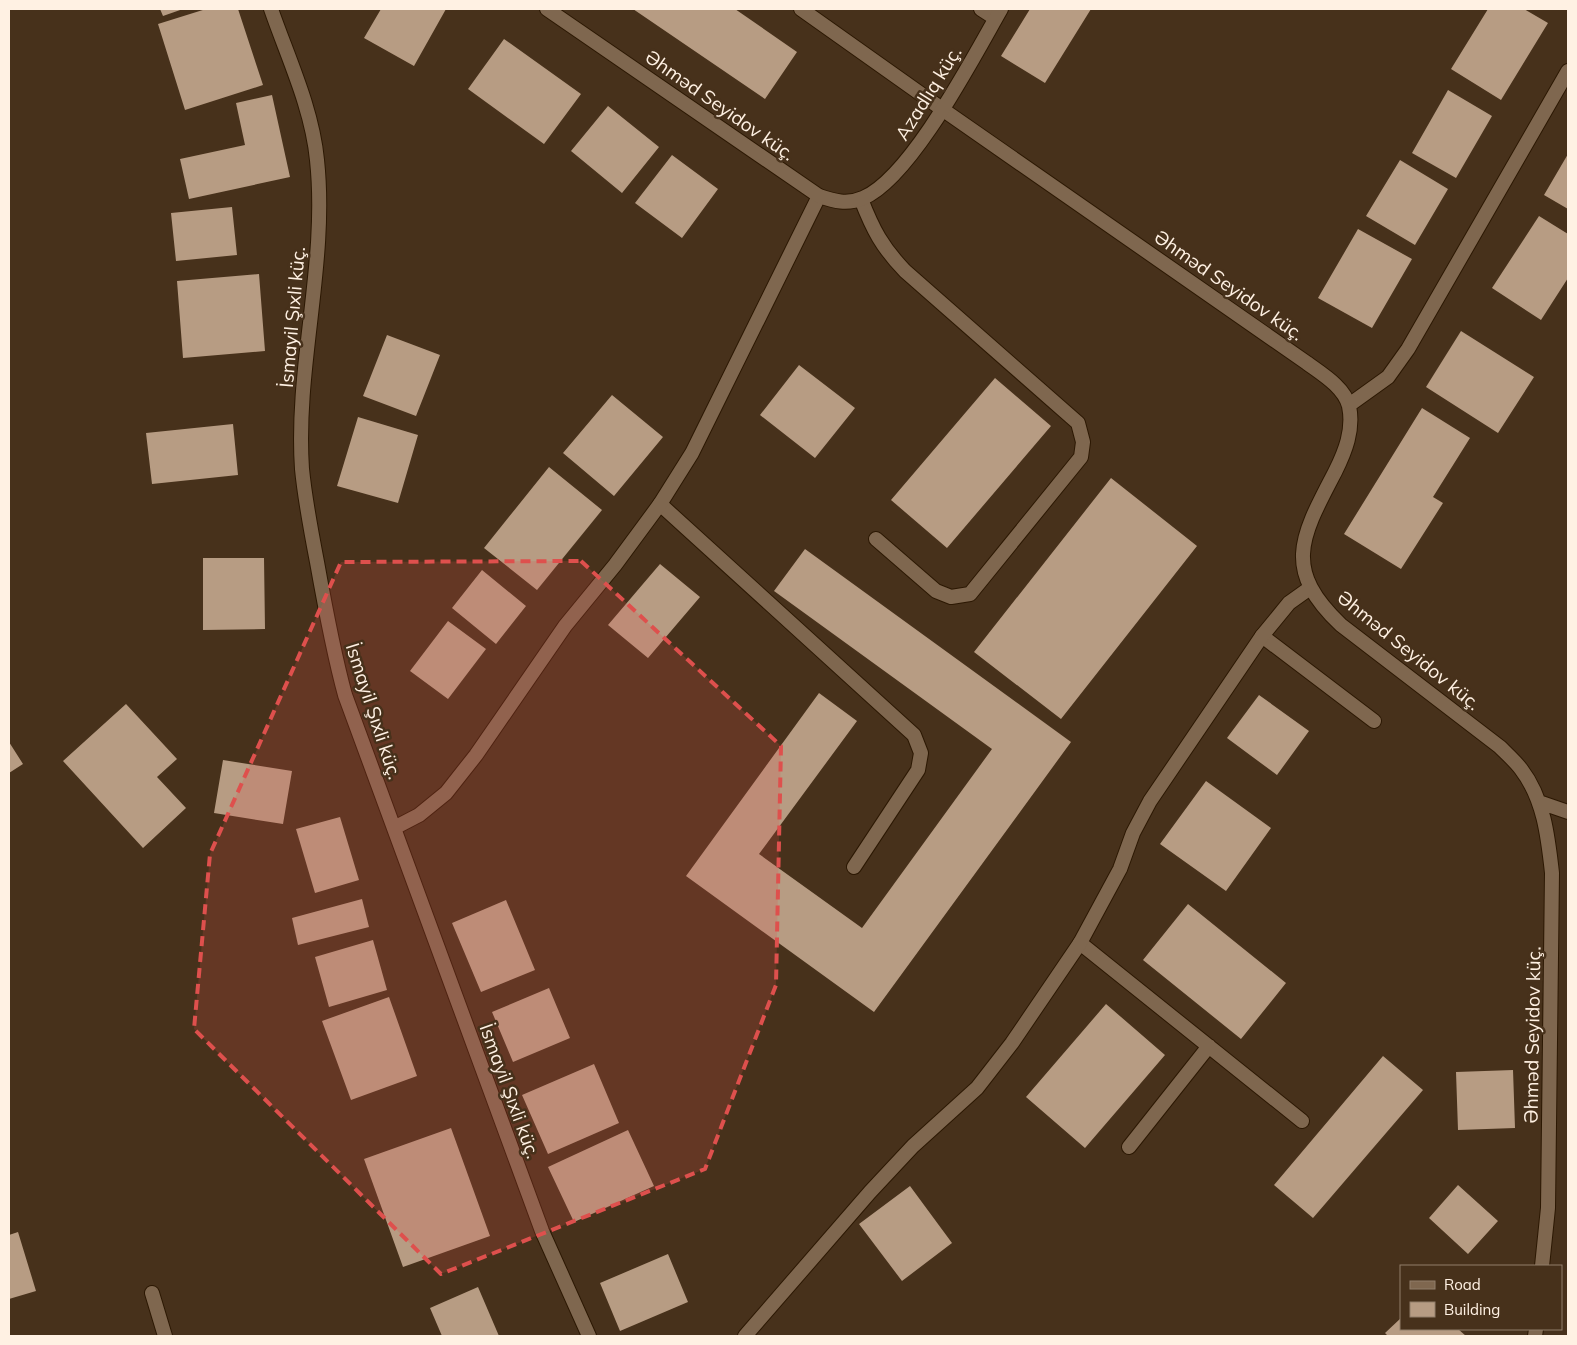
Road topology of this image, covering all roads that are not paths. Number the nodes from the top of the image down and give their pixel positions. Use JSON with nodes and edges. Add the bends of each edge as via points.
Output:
{"nodes":[{"id":1,"x":271,"y":9,"type":"edge"},
{"id":2,"x":548,"y":9,"type":"edge"},
{"id":3,"x":801,"y":9,"type":"edge"},
{"id":4,"x":981,"y":9,"type":"edge"},
{"id":5,"x":998,"y":14,"type":"edge"},
{"id":6,"x":1568,"y":71,"type":"edge"},
{"id":7,"x":942,"y":109,"type":"junction"},
{"id":8,"x":879,"y":190,"type":"joint"},
{"id":9,"x":818,"y":196,"type":"junction"},
{"id":10,"x":862,"y":199,"type":"junction"},
{"id":11,"x":1349,"y":405,"type":"junction"},
{"id":12,"x":660,"y":504,"type":"junction"},
{"id":13,"x":876,"y":539,"type":"dead end"},
{"id":14,"x":1310,"y":588,"type":"junction"},
{"id":15,"x":1262,"y":636,"type":"junction"},
{"id":16,"x":1374,"y":721,"type":"dead end"},
{"id":17,"x":1539,"y":802,"type":"junction"},
{"id":18,"x":1568,"y":812,"type":"edge"},
{"id":19,"x":394,"y":828,"type":"junction"},
{"id":20,"x":854,"y":867,"type":"dead end"},
{"id":21,"x":1080,"y":943,"type":"junction"},
{"id":22,"x":1208,"y":1046,"type":"junction"},
{"id":23,"x":1302,"y":1121,"type":"dead end"},
{"id":24,"x":1130,"y":1147,"type":"dead end"},
{"id":25,"x":1542,"y":1265,"type":"edge"},
{"id":26,"x":152,"y":1293,"type":"dead end"},
{"id":27,"x":165,"y":1336,"type":"edge"},
{"id":28,"x":589,"y":1336,"type":"edge"},
{"id":29,"x":745,"y":1336,"type":"edge"}],
"edges":[{"from":1,"to":19,"type":"street","name":"İsmayil Şıxli küç.","via":[[309,115],[317,160],[320,221],[303,408],[302,468],[310,526],[333,650],[345,695]]},
{"from":2,"to":9,"type":"street","name":"Əhməd Seyidov küç."},
{"from":3,"to":7,"type":"street","name":"Əhməd Seyidov küç."},
{"from":4,"to":5,"type":"street"},
{"from":5,"to":7,"type":"street","name":"Azadlıq küç."},
{"from":6,"to":11,"type":"street","via":[[1408,349],[1388,377]]},
{"from":7,"to":8,"type":"street","name":"Azadlıq küç.","via":[[909,160]]},
{"from":7,"to":11,"type":"street","name":"Əhməd Seyidov küç.","via":[[1307,363],[1335,385]]},
{"from":8,"to":10,"type":"street","name":"Əhməd Seyidov küç."},
{"from":9,"to":10,"type":"street","name":"Əhməd Seyidov küç.","via":[[841,203]]},
{"from":9,"to":12,"type":"street","via":[[692,453]]},
{"from":10,"to":13,"type":"street","via":[[874,231],[887,252],[1078,423],[1083,442],[1081,457],[970,594],[951,596],[936,591]]},
{"from":11,"to":14,"type":"street","name":"Əhməd Seyidov küç.","via":[[1350,428],[1345,452],[1316,507],[1306,538],[1302,563]]},
{"from":12,"to":19,"type":"street","via":[[565,626],[446,793],[419,815]]},
{"from":12,"to":20,"type":"street","via":[[914,735],[921,753],[918,770]]},
{"from":14,"to":15,"type":"street","via":[[1289,603]]},
{"from":14,"to":17,"type":"street","name":"Əhməd Seyidov küç.","via":[[1322,606],[1342,624],[1500,746],[1522,770]]},
{"from":15,"to":16,"type":"street"},
{"from":15,"to":21,"type":"street","via":[[1150,801],[1133,833],[1120,869]]},
{"from":17,"to":18,"type":"street"},
{"from":17,"to":25,"type":"street","name":"Əhməd Seyidov küç.","via":[[1548,836],[1552,873],[1548,1208]]},
{"from":19,"to":28,"type":"street","name":"İsmayil Şıxli küç.","via":[[542,1231]]},
{"from":21,"to":22,"type":"street"},
{"from":21,"to":29,"type":"street","via":[[1012,1044],[977,1088],[913,1146]]},
{"from":22,"to":23,"type":"street"},
{"from":22,"to":24,"type":"street"},
{"from":26,"to":27,"type":"street"}]}
